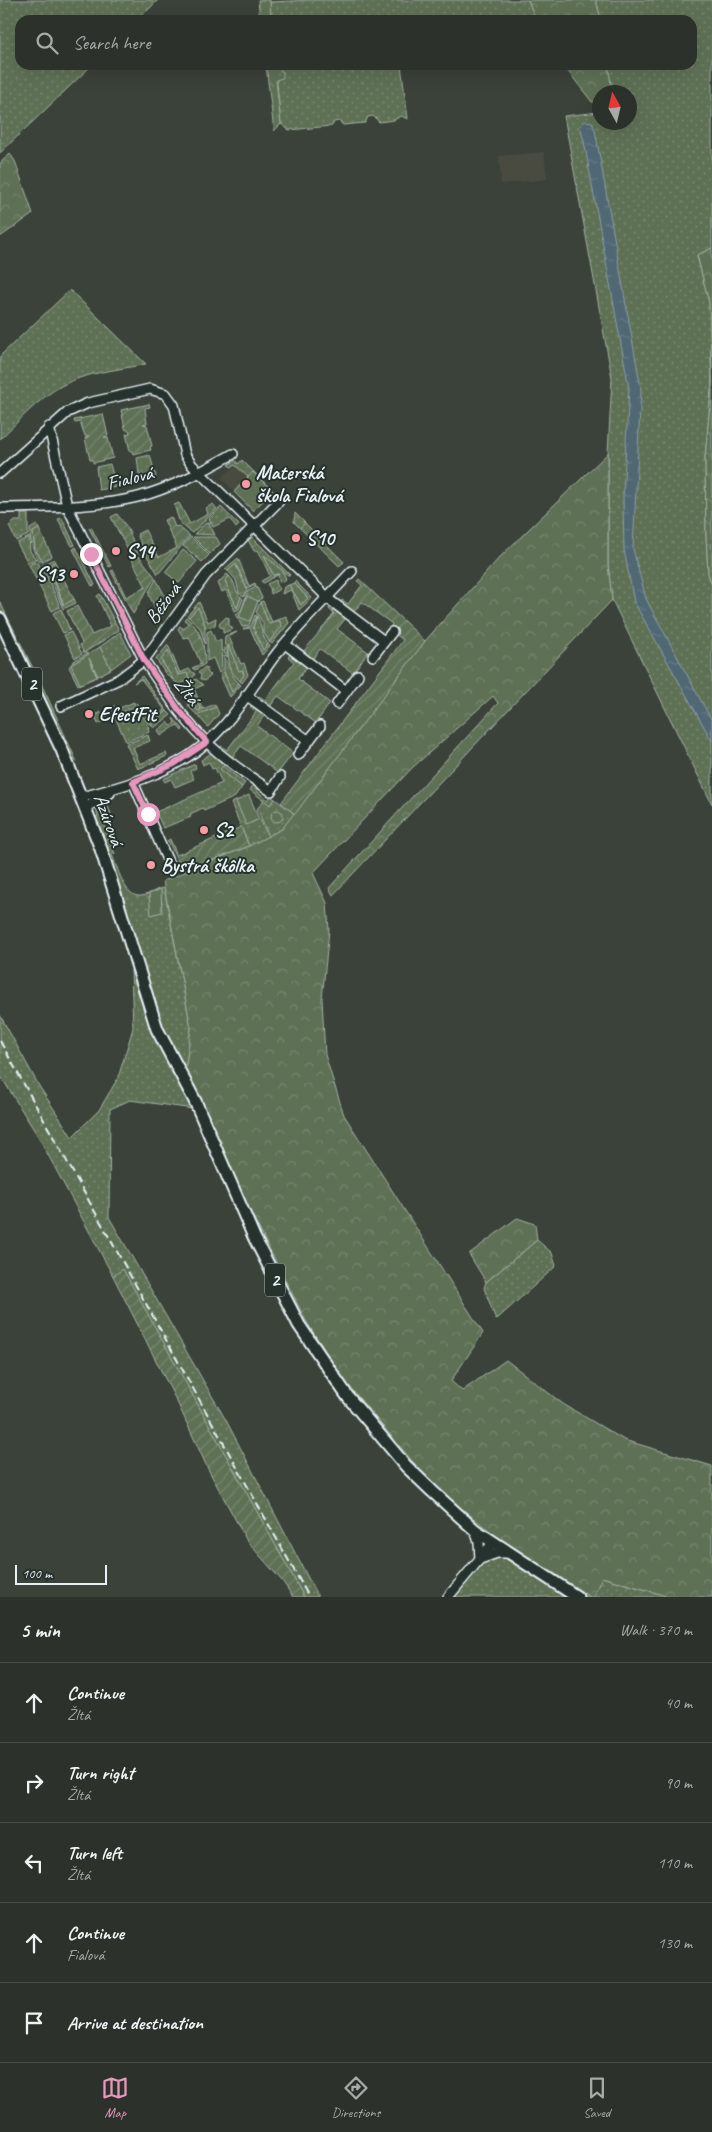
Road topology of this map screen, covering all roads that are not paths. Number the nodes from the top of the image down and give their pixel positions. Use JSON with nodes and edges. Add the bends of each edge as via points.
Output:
{"nodes":[{"id":1,"x":49,"y":427,"type":"junction"},
{"id":2,"x":232,"y":454,"type":"dead end"},
{"id":3,"x":199,"y":472,"type":"junction"},
{"id":4,"x":0,"y":474,"type":"edge"},
{"id":5,"x":279,"y":501,"type":"dead end"},
{"id":6,"x":67,"y":506,"type":"junction"},
{"id":7,"x":0,"y":508,"type":"edge"},
{"id":8,"x":254,"y":526,"type":"junction"},
{"id":9,"x":352,"y":571,"type":"dead end"},
{"id":10,"x":327,"y":597,"type":"junction"},
{"id":11,"x":0,"y":619,"type":"edge"},
{"id":12,"x":392,"y":632,"type":"dead end"},
{"id":13,"x":384,"y":642,"type":"junction"},
{"id":14,"x":285,"y":644,"type":"junction"},
{"id":15,"x":373,"y":656,"type":"dead end"},
{"id":16,"x":144,"y":660,"type":"junction"},
{"id":17,"x":358,"y":675,"type":"dead end"},
{"id":18,"x":346,"y":691,"type":"junction"},
{"id":19,"x":246,"y":695,"type":"junction"},
{"id":20,"x":337,"y":704,"type":"dead end"},
{"id":21,"x":61,"y":706,"type":"dead end"},
{"id":22,"x":320,"y":726,"type":"dead end"},
{"id":23,"x":309,"y":741,"type":"junction"},
{"id":24,"x":207,"y":742,"type":"junction"},
{"id":25,"x":298,"y":755,"type":"dead end"},
{"id":26,"x":280,"y":778,"type":"dead end"},
{"id":27,"x":133,"y":782,"type":"junction"},
{"id":28,"x":121,"y":787,"type":"junction"},
{"id":29,"x":81,"y":797,"type":"junction"},
{"id":30,"x":85,"y":808,"type":"junction"},
{"id":31,"x":169,"y":864,"type":"dead end"},
{"id":32,"x":475,"y":1530,"type":"junction"},
{"id":33,"x":493,"y":1543,"type":"junction"},
{"id":34,"x":510,"y":1554,"type":"junction"},
{"id":35,"x":480,"y":1559,"type":"junction"},
{"id":36,"x":448,"y":1597,"type":"edge"},
{"id":37,"x":576,"y":1597,"type":"edge"}],
"edges":[{"from":1,"to":3,"type":"street","via":[[68,412],[88,403],[155,390],[166,394],[174,405],[185,455]]},
{"from":1,"to":4,"type":"street"},
{"from":1,"to":6,"type":"street"},
{"from":2,"to":3,"type":"street","name":"Fialová"},
{"from":3,"to":6,"type":"street","name":"Fialová","via":[[139,496],[100,504]]},
{"from":3,"to":8,"type":"street"},
{"from":5,"to":8,"type":"street","name":"Béžová"},
{"from":6,"to":7,"type":"street","name":"Fialová"},
{"from":6,"to":16,"type":"street"},
{"from":8,"to":10,"type":"street"},
{"from":8,"to":16,"type":"street","name":"Béžová","via":[[206,575]]},
{"from":9,"to":10,"type":"street"},
{"from":10,"to":13,"type":"street"},
{"from":10,"to":14,"type":"street"},
{"from":11,"to":29,"type":"main road","name":"Azúrová","number":"2"},
{"from":12,"to":13,"type":"street"},
{"from":13,"to":15,"type":"street"},
{"from":14,"to":18,"type":"street"},
{"from":14,"to":19,"type":"street"},
{"from":16,"to":21,"type":"street","name":"Béžová","via":[[119,678]]},
{"from":16,"to":24,"type":"street","name":"Žltá","via":[[179,710]]},
{"from":17,"to":18,"type":"street"},
{"from":18,"to":20,"type":"street"},
{"from":19,"to":23,"type":"street"},
{"from":19,"to":24,"type":"street"},
{"from":22,"to":23,"type":"street"},
{"from":23,"to":25,"type":"street"},
{"from":24,"to":26,"type":"street","name":"Žltá","via":[[271,791]]},
{"from":24,"to":27,"type":"street","via":[[174,764]]},
{"from":27,"to":28,"type":"street"},
{"from":27,"to":31,"type":"street"},
{"from":28,"to":29,"type":"street"},
{"from":28,"to":30,"type":"street"},
{"from":29,"to":30,"type":"main road","name":"Azúrová","number":"2"},
{"from":30,"to":32,"type":"main road","name":"Azúrová","number":"2","via":[[162,1041],[198,1106],[267,1265],[314,1349],[348,1397],[401,1459]]},
{"from":32,"to":33,"type":"main road","number":"2"},
{"from":32,"to":35,"type":"street"},
{"from":33,"to":34,"type":"main road","number":"2"},
{"from":33,"to":35,"type":"street"},
{"from":34,"to":35,"type":"street","via":[[497,1553]]},
{"from":34,"to":37,"type":"main road","number":"2"},
{"from":35,"to":36,"type":"street"}]}
